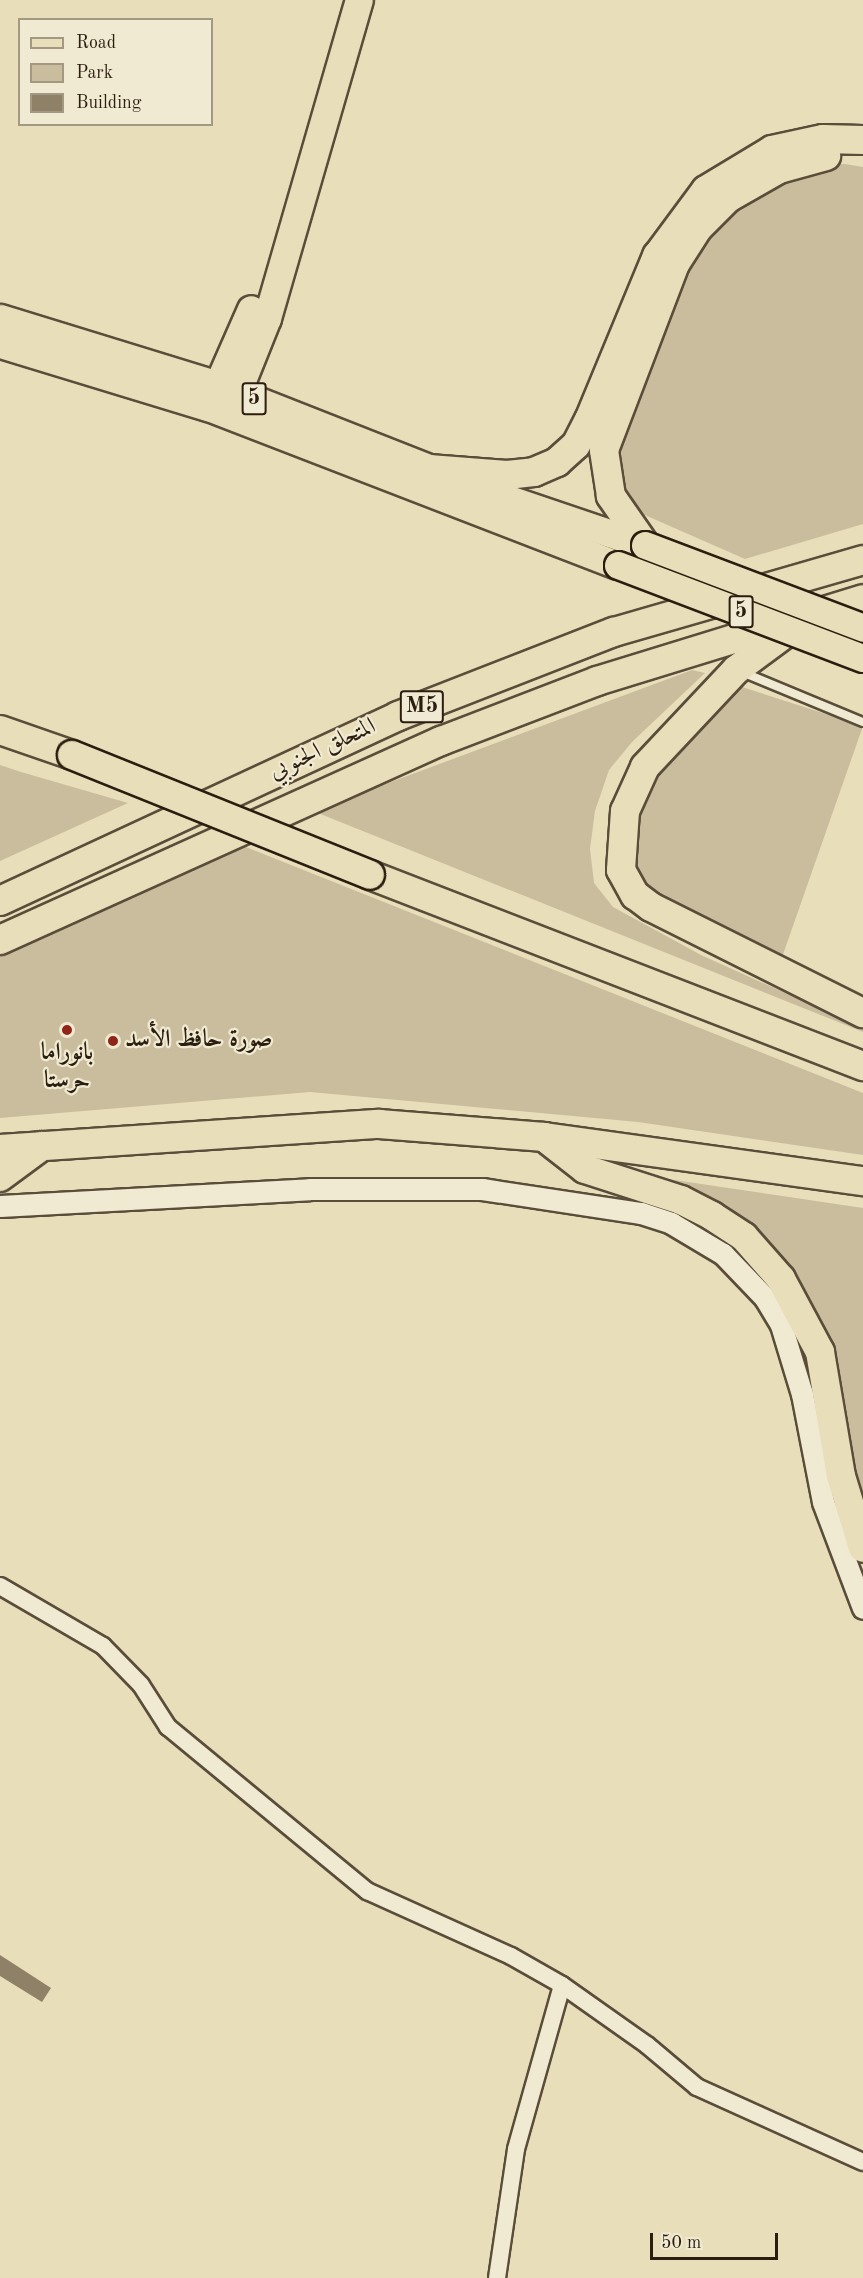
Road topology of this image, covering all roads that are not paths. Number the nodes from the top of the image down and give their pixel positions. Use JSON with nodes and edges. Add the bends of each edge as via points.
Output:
{"nodes":[{"id":1,"x":349,"y":7,"type":"edge"},
{"id":2,"x":863,"y":140,"type":"edge"},
{"id":3,"x":863,"y":156,"type":"edge"},
{"id":4,"x":0,"y":318,"type":"edge"},
{"id":5,"x":0,"y":345,"type":"edge"},
{"id":6,"x":70,"y":351,"type":"junction"},
{"id":7,"x":223,"y":399,"type":"junction"},
{"id":8,"x":429,"y":469,"type":"junction"},
{"id":9,"x":498,"y":508,"type":"junction"},
{"id":10,"x":645,"y":545,"type":"junction"},
{"id":11,"x":863,"y":560,"type":"edge"},
{"id":12,"x":863,"y":599,"type":"edge"},
{"id":13,"x":829,"y":607,"type":"junction"},
{"id":14,"x":863,"y":628,"type":"edge"},
{"id":15,"x":863,"y":658,"type":"edge"},
{"id":16,"x":736,"y":670,"type":"junction"},
{"id":17,"x":863,"y":722,"type":"edge"},
{"id":18,"x":0,"y":730,"type":"edge"},
{"id":19,"x":0,"y":901,"type":"edge"},
{"id":20,"x":0,"y":940,"type":"edge"},
{"id":21,"x":863,"y":1013,"type":"edge"},
{"id":22,"x":863,"y":1066,"type":"edge"},
{"id":23,"x":544,"y":1137,"type":"junction"},
{"id":24,"x":42,"y":1146,"type":"junction"},
{"id":25,"x":0,"y":1149,"type":"edge"},
{"id":26,"x":0,"y":1177,"type":"edge"},
{"id":27,"x":863,"y":1181,"type":"edge"},
{"id":28,"x":0,"y":1206,"type":"edge"},
{"id":29,"x":863,"y":1548,"type":"edge"},
{"id":30,"x":0,"y":1586,"type":"edge"},
{"id":31,"x":863,"y":1608,"type":"edge"},
{"id":32,"x":562,"y":1985,"type":"junction"},
{"id":33,"x":863,"y":2162,"type":"edge"},
{"id":34,"x":497,"y":2278,"type":"edge"}],
"edges":[{"from":1,"to":7,"type":"main road","via":[[267,318]]},
{"from":2,"to":8,"type":"highway","via":[[823,139],[772,150],[706,190],[657,256],[589,420],[576,445],[557,462],[534,472],[507,475]]},
{"from":3,"to":10,"type":"highway","via":[[802,161],[746,186],[712,213],[675,264],[604,450],[611,496]]},
{"from":4,"to":6,"type":"main road","number":"5"},
{"from":5,"to":6,"type":"main road","number":"5"},
{"from":6,"to":7,"type":"main road","number":"5"},
{"from":7,"to":8,"type":"main road","number":"5"},
{"from":7,"to":9,"type":"main road","number":"5"},
{"from":8,"to":9,"type":"main road","number":"5"},
{"from":9,"to":10,"type":"main road","number":"5"},
{"from":9,"to":15,"type":"main road","number":"5","bridge":true,"via":[[618,565]]},
{"from":10,"to":14,"type":"main road","number":"5","bridge":true},
{"from":11,"to":19,"type":"highway","name":"المتحلق الجنوبي","number":"M5","via":[[614,632],[460,692],[310,756]]},
{"from":12,"to":13,"type":"highway","name":"المتحلق الجنوبي","number":"M5"},
{"from":13,"to":16,"type":"highway","via":[[767,644]]},
{"from":13,"to":20,"type":"highway","name":"المتحلق الجنوبي","number":"M5","via":[[597,681],[441,741]]},
{"from":16,"to":17,"type":"lane"},
{"from":16,"to":21,"type":"highway","via":[[688,716],[636,781],[625,811],[620,850],[624,879],[651,907]]},
{"from":18,"to":22,"type":"highway","bridge":true},
{"from":23,"to":24,"type":"highway","via":[[379,1124]]},
{"from":23,"to":27,"type":"highway"},
{"from":23,"to":29,"type":"highway","via":[[585,1169],[681,1200],[712,1216],[744,1237],[781,1279],[820,1353],[841,1476]]},
{"from":24,"to":25,"type":"highway"},
{"from":24,"to":26,"type":"highway"},
{"from":28,"to":31,"type":"street","via":[[310,1189],[482,1189],[641,1213],[671,1223],[723,1254],[765,1298],[781,1324],[800,1384],[823,1502]]},
{"from":30,"to":32,"type":"street","via":[[103,1646],[141,1685],[168,1727],[367,1891],[511,1956]]},
{"from":32,"to":33,"type":"street","via":[[647,2045],[697,2087]]},
{"from":32,"to":34,"type":"street","via":[[516,2149]]}]}
